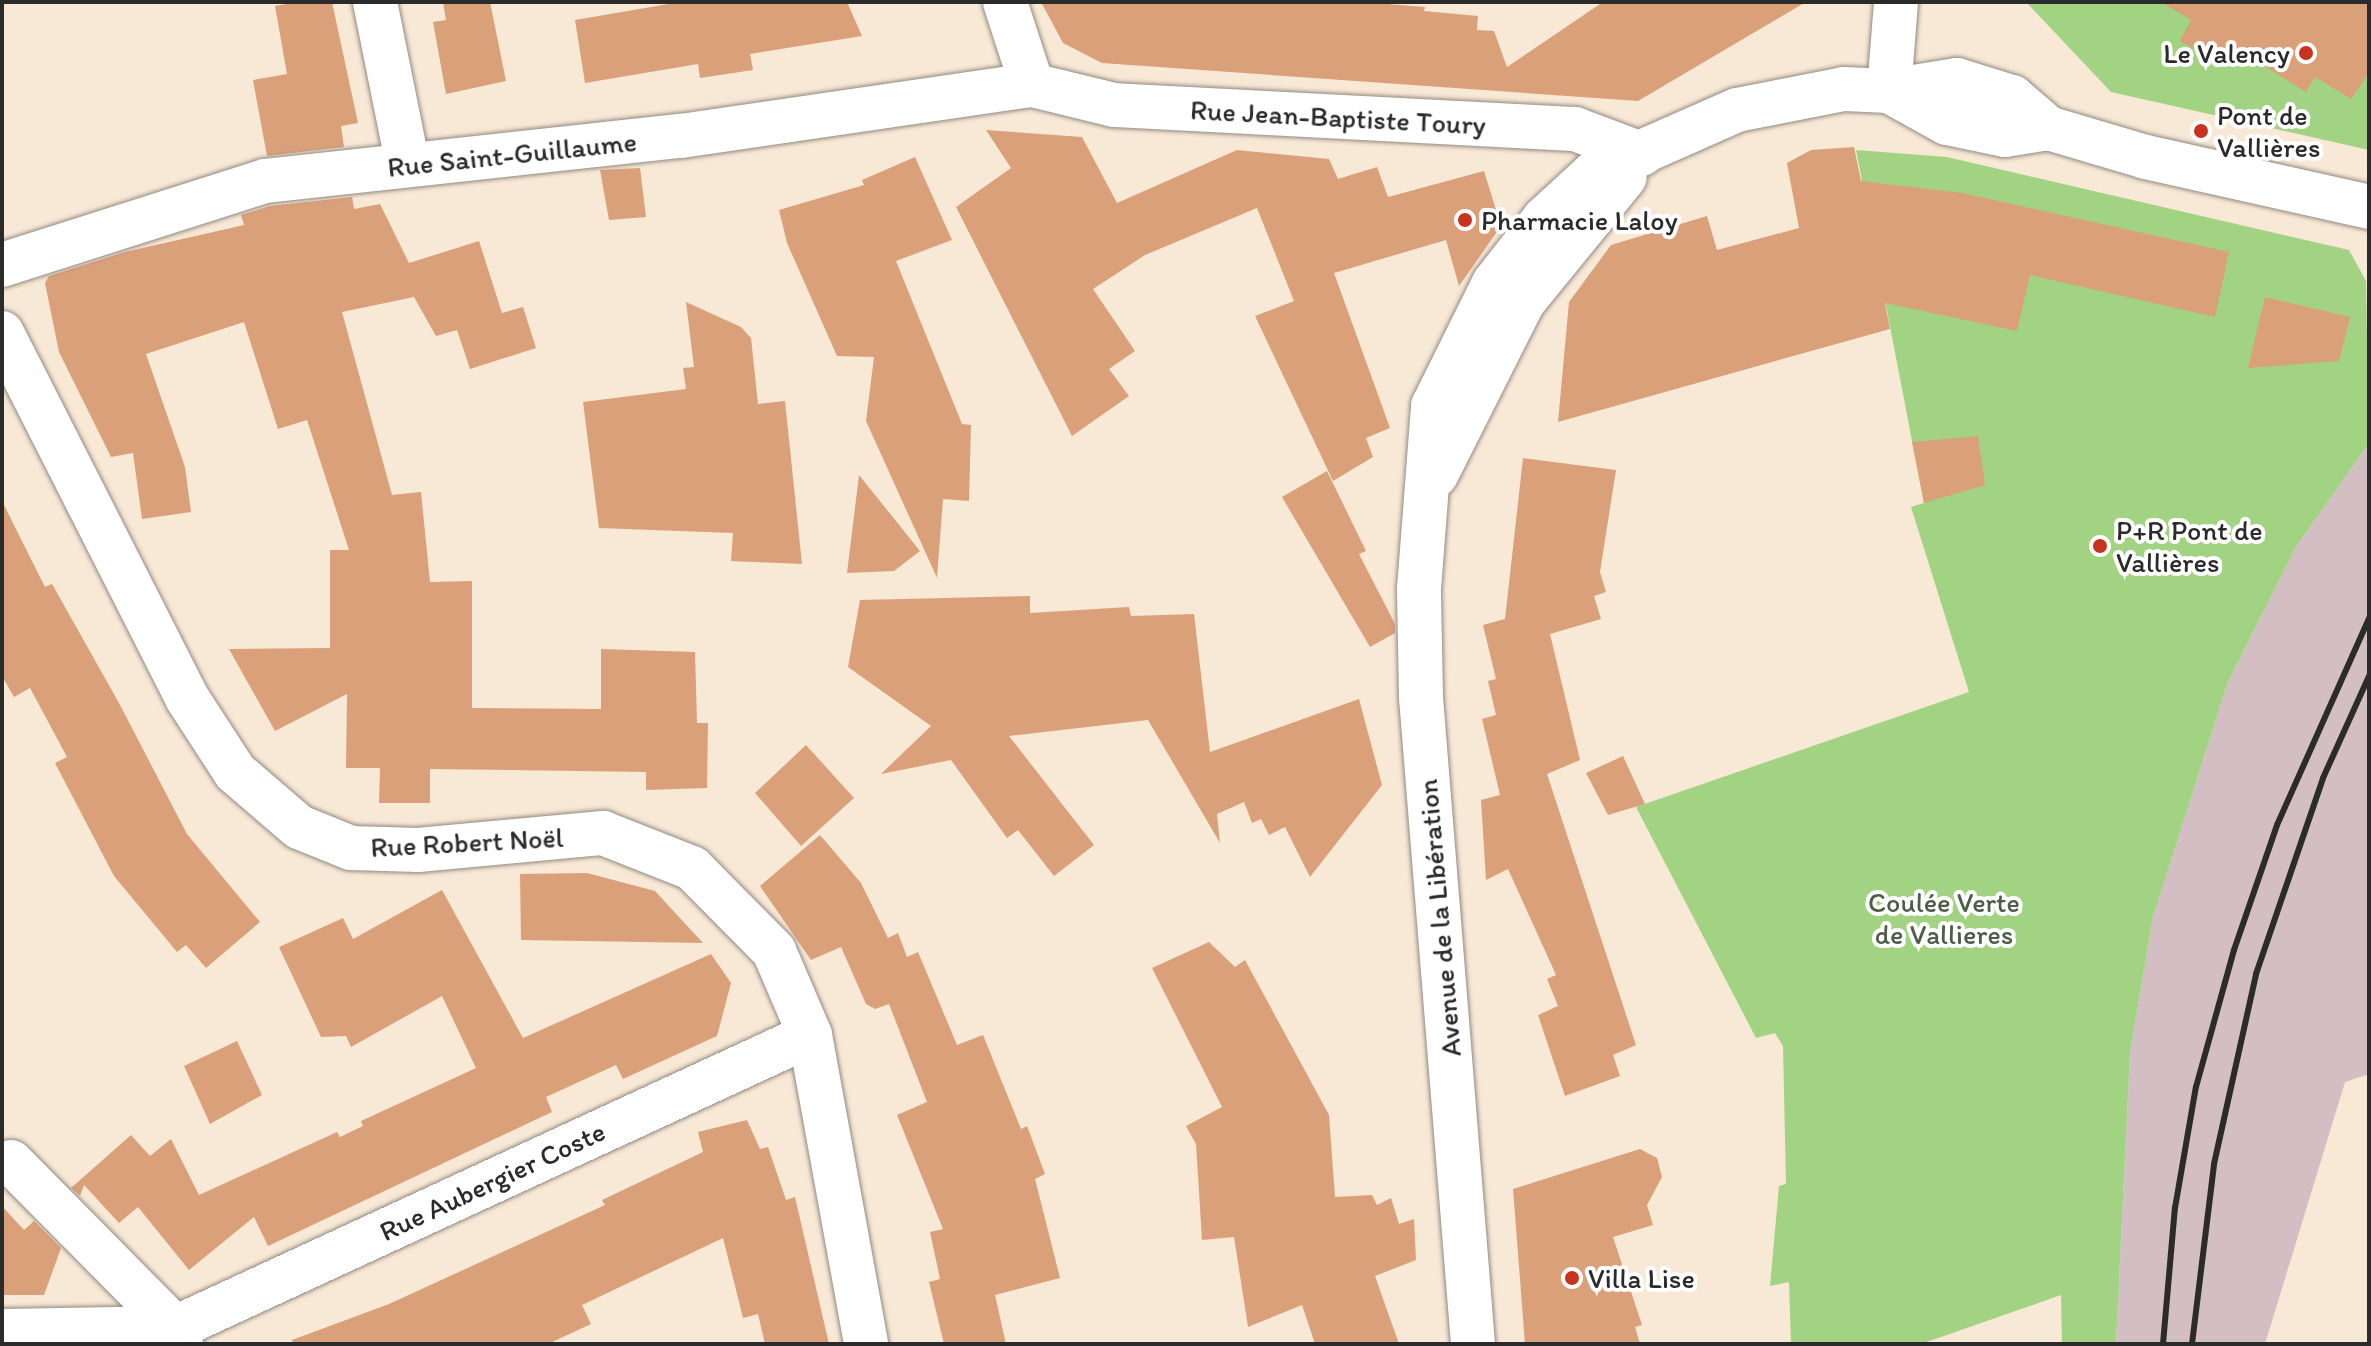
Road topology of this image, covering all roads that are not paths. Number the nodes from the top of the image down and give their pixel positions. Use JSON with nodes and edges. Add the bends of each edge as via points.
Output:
{"nodes":[{"id":1,"x":375,"y":2,"type":"edge"},
{"id":2,"x":1005,"y":2,"type":"edge"},
{"id":3,"x":1896,"y":2,"type":"edge"},
{"id":4,"x":1032,"y":85,"type":"junction"},
{"id":5,"x":1889,"y":91,"type":"junction"},
{"id":6,"x":1641,"y":154,"type":"junction"},
{"id":7,"x":408,"y":165,"type":"junction"},
{"id":8,"x":2369,"y":207,"type":"edge"},
{"id":9,"x":2,"y":265,"type":"edge"},
{"id":10,"x":2,"y":333,"type":"edge"},
{"id":11,"x":810,"y":1035,"type":"junction"},
{"id":12,"x":11,"y":1162,"type":"dead end"},
{"id":13,"x":23,"y":1335,"type":"edge"},
{"id":14,"x":178,"y":1336,"type":"edge"},
{"id":15,"x":866,"y":1344,"type":"edge"},
{"id":16,"x":1473,"y":1344,"type":"edge"}],
"edges":[{"from":1,"to":7,"type":"street"},
{"from":2,"to":4,"type":"street"},
{"from":3,"to":5,"type":"street"},
{"from":4,"to":6,"type":"street","name":"Rue Jean-Baptiste Toury","via":[[1114,105],[1575,129]]},
{"from":4,"to":7,"type":"street","name":"Rue Saint-Guillaume","via":[[681,136]]},
{"from":5,"to":6,"type":"street","name":"Avenue de la Libération","via":[[1844,89],[1737,110]]},
{"from":5,"to":8,"type":"street","name":"Avenue de la Libération","via":[[1947,123],[2005,135],[2048,128],[2146,157]]},
{"from":6,"to":16,"type":"street","name":"Avenue de la Libération","via":[[1523,302],[1428,491],[1419,589],[1421,697]]},
{"from":7,"to":9,"type":"street","name":"Rue Saint-Guillaume","via":[[265,181]]},
{"from":10,"to":11,"type":"street","name":"Rue Robert Noël","via":[[187,698],[235,772],[299,827],[351,848],[418,850],[603,833],[692,868],[774,951]]},
{"from":11,"to":14,"type":"street","name":"Rue Aubergier Coste"},
{"from":11,"to":15,"type":"street","name":"Rue Robert Noël"},
{"from":12,"to":14,"type":"street"},
{"from":13,"to":14,"type":"street"}]}
